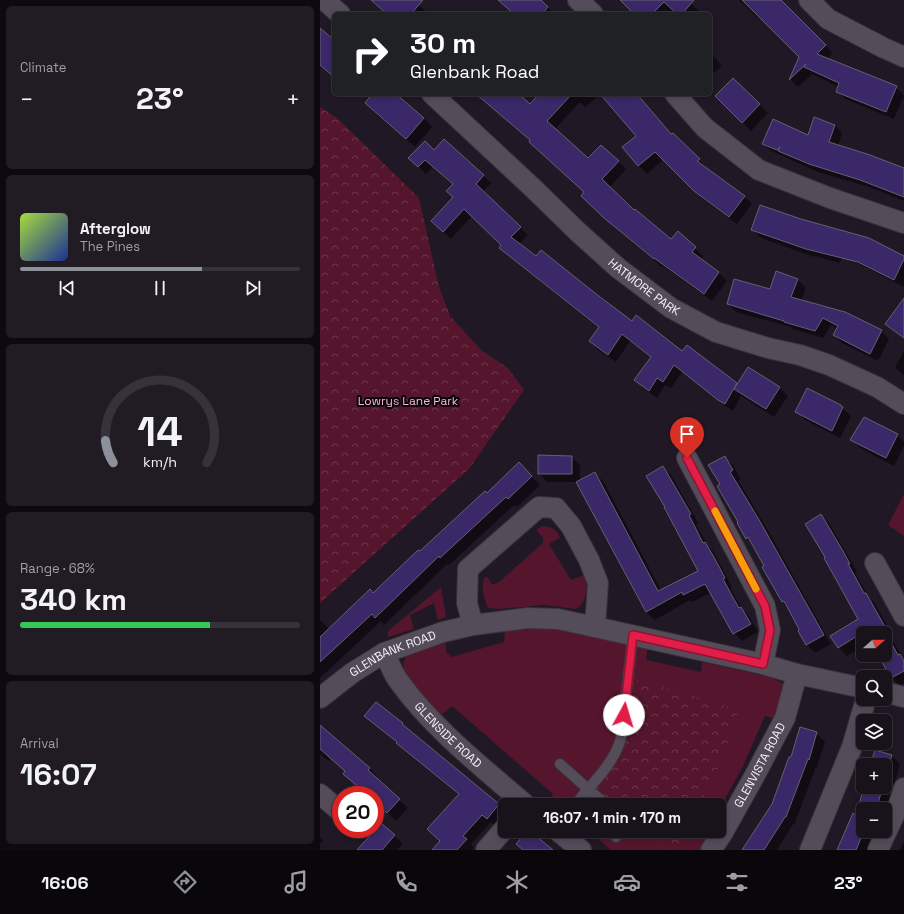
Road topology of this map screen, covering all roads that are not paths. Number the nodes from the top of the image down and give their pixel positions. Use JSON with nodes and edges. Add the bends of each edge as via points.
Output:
{"nodes":[{"id":1,"x":324,"y":0,"type":"edge"},
{"id":2,"x":578,"y":0,"type":"edge"},
{"id":3,"x":809,"y":0,"type":"edge"},
{"id":4,"x":338,"y":12,"type":"edge"},
{"id":5,"x":591,"y":12,"type":"edge"},
{"id":6,"x":904,"y":57,"type":"edge"},
{"id":7,"x":434,"y":96,"type":"edge"},
{"id":8,"x":677,"y":96,"type":"edge"},
{"id":9,"x":904,"y":223,"type":"edge"},
{"id":10,"x":904,"y":404,"type":"edge"},
{"id":11,"x":687,"y":458,"type":"dead end"},
{"id":12,"x":875,"y":563,"type":"dead end"},
{"id":13,"x":904,"y":616,"type":"edge"},
{"id":14,"x":473,"y":625,"type":"junction"},
{"id":15,"x":595,"y":627,"type":"junction"},
{"id":16,"x":633,"y":635,"type":"junction"},
{"id":17,"x":384,"y":652,"type":"junction"},
{"id":18,"x":763,"y":664,"type":"junction"},
{"id":19,"x":797,"y":674,"type":"junction"},
{"id":20,"x":856,"y":687,"type":"edge"},
{"id":21,"x":892,"y":693,"type":"edge"},
{"id":22,"x":904,"y":696,"type":"edge"},
{"id":23,"x":320,"y":698,"type":"edge"},
{"id":24,"x":864,"y":706,"type":"edge"},
{"id":25,"x":560,"y":764,"type":"dead end"},
{"id":26,"x":904,"y":788,"type":"edge"},
{"id":27,"x":588,"y":789,"type":"junction"},
{"id":28,"x":320,"y":794,"type":"edge"},
{"id":29,"x":517,"y":798,"type":"edge"},
{"id":30,"x":581,"y":798,"type":"edge"},
{"id":31,"x":599,"y":798,"type":"edge"},
{"id":32,"x":332,"y":804,"type":"edge"},
{"id":33,"x":498,"y":836,"type":"edge"},
{"id":34,"x":566,"y":838,"type":"edge"},
{"id":35,"x":486,"y":850,"type":"edge"},
{"id":36,"x":581,"y":850,"type":"edge"},
{"id":37,"x":711,"y":850,"type":"edge"},
{"id":38,"x":810,"y":850,"type":"edge"},
{"id":39,"x":878,"y":850,"type":"edge"}],
"edges":[{"from":1,"to":4,"type":"street"},
{"from":2,"to":5,"type":"street"},
{"from":3,"to":6,"type":"street","via":[[828,19]]},
{"from":7,"to":10,"type":"street","name":"HATMORE PARK","via":[[618,268],[671,308],[716,332],[829,366],[877,386]]},
{"from":8,"to":9,"type":"street","via":[[705,128],[759,170]]},
{"from":11,"to":18,"type":"street","via":[[765,606],[770,630]]},
{"from":12,"to":13,"type":"street"},
{"from":14,"to":15,"type":"street","name":"GLENBANK ROAD","via":[[528,618],[558,619]]},
{"from":14,"to":15,"type":"street","via":[[467,603],[468,569],[540,507],[556,508],[571,526],[589,560],[598,584]]},
{"from":14,"to":17,"type":"street","name":"GLENBANK ROAD","via":[[443,632]]},
{"from":15,"to":16,"type":"street","name":"GLENBANK ROAD"},
{"from":16,"to":18,"type":"street","name":"GLENBANK ROAD"},
{"from":16,"to":27,"type":"lane","via":[[620,743]]},
{"from":17,"to":23,"type":"street","name":"GLENBANK ROAD"},
{"from":17,"to":29,"type":"street","name":"GLENSIDE ROAD","via":[[397,679],[430,719]]},
{"from":18,"to":19,"type":"street","name":"GLENBANK ROAD"},
{"from":19,"to":20,"type":"street","name":"GLENBANK ROAD"},
{"from":19,"to":37,"type":"street","name":"GLENVISTA ROAD","via":[[785,718],[756,775]]},
{"from":21,"to":22,"type":"street"},
{"from":24,"to":38,"type":"street","via":[[852,747]]},
{"from":25,"to":27,"type":"lane"},
{"from":26,"to":39,"type":"street"},
{"from":27,"to":30,"type":"lane"},
{"from":27,"to":31,"type":"lane"},
{"from":28,"to":32,"type":"street"},
{"from":33,"to":35,"type":"street"},
{"from":34,"to":36,"type":"street"}]}
